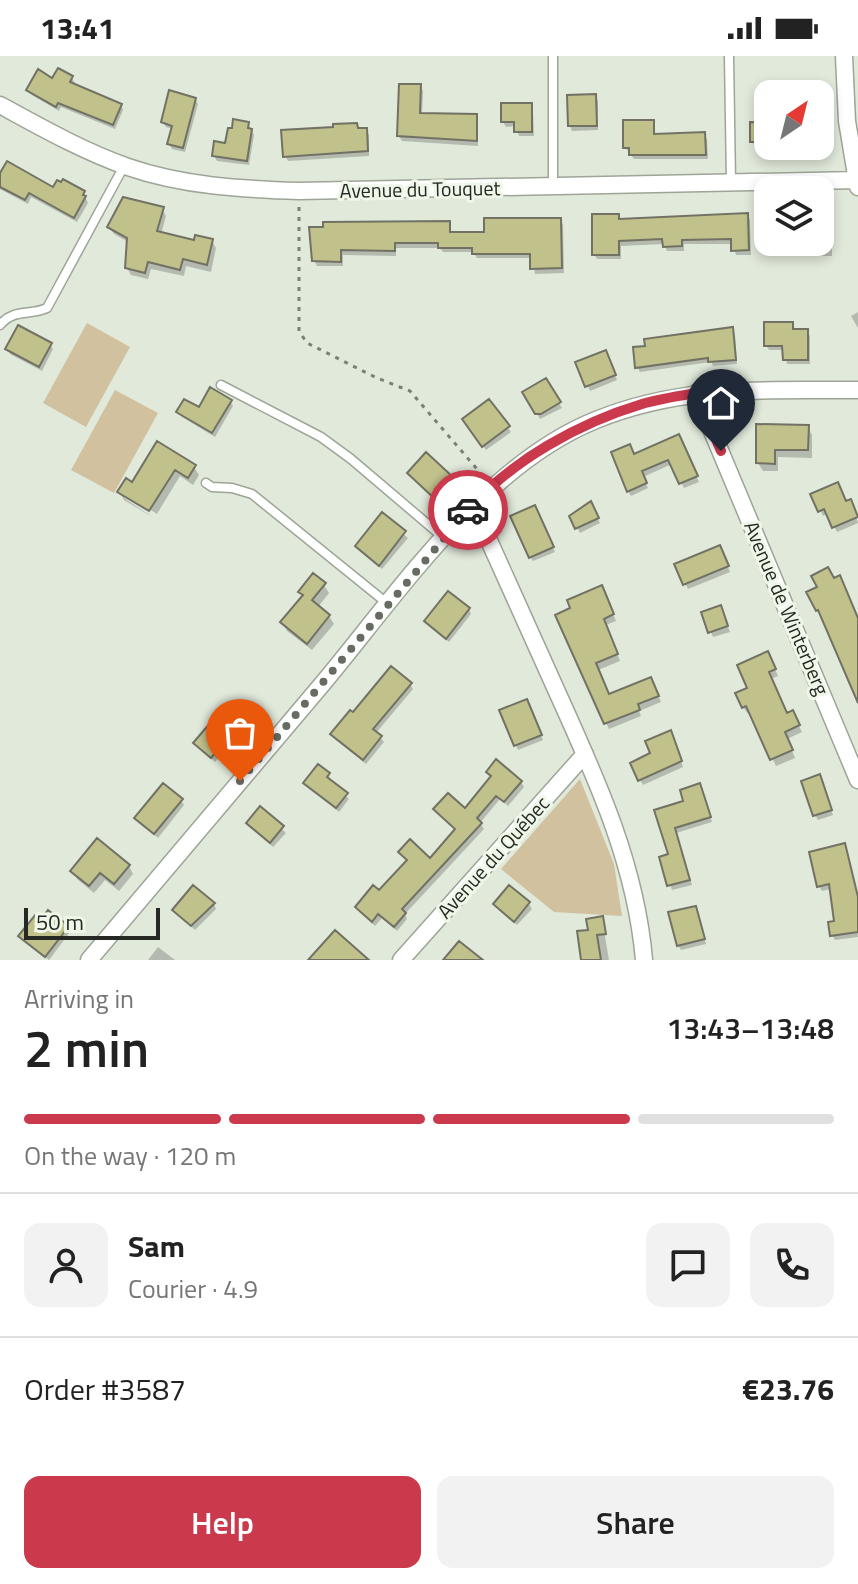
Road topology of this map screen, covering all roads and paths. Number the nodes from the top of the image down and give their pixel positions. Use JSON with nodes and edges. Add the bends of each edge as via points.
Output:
{"nodes":[{"id":1,"x":553,"y":56,"type":"edge"},
{"id":2,"x":729,"y":56,"type":"edge"},
{"id":3,"x":844,"y":56,"type":"edge"},
{"id":4,"x":0,"y":105,"type":"edge"},
{"id":5,"x":124,"y":166,"type":"junction"},
{"id":6,"x":731,"y":183,"type":"junction"},
{"id":7,"x":858,"y":183,"type":"edge"},
{"id":8,"x":553,"y":186,"type":"junction"},
{"id":9,"x":299,"y":191,"type":"junction"},
{"id":10,"x":0,"y":325,"type":"edge"},
{"id":11,"x":221,"y":385,"type":"dead end"},
{"id":12,"x":858,"y":390,"type":"edge"},
{"id":13,"x":696,"y":393,"type":"junction"},
{"id":14,"x":206,"y":483,"type":"dead end"},
{"id":15,"x":492,"y":487,"type":"junction"},
{"id":16,"x":473,"y":505,"type":"junction"},
{"id":17,"x":445,"y":538,"type":"junction"},
{"id":18,"x":389,"y":604,"type":"junction"},
{"id":19,"x":585,"y":754,"type":"junction"},
{"id":20,"x":858,"y":780,"type":"edge"},
{"id":21,"x":89,"y":960,"type":"edge"},
{"id":22,"x":401,"y":960,"type":"edge"},
{"id":23,"x":644,"y":960,"type":"edge"}],
"edges":[{"from":1,"to":8,"type":"lane"},
{"from":2,"to":6,"type":"lane"},
{"from":3,"to":7,"type":"street","via":[[847,121]]},
{"from":4,"to":5,"type":"street","name":"Avenue du Touquet"},
{"from":5,"to":9,"type":"street","name":"Avenue du Touquet","via":[[200,185]]},
{"from":5,"to":10,"type":"lane","via":[[47,308],[17,313]]},
{"from":6,"to":7,"type":"street","name":"Avenue du Touquet"},
{"from":6,"to":8,"type":"street","name":"Avenue du Touquet"},
{"from":8,"to":9,"type":"street","name":"Avenue du Touquet"},
{"from":9,"to":15,"type":"path","via":[[299,331],[307,343],[410,391]]},
{"from":11,"to":17,"type":"lane","via":[[321,437]]},
{"from":12,"to":13,"type":"street"},
{"from":13,"to":15,"type":"street","via":[[593,421],[541,450]]},
{"from":13,"to":20,"type":"street","name":"Avenue de Winterberg"},
{"from":14,"to":18,"type":"lane","via":[[252,494]]},
{"from":15,"to":16,"type":"street"},
{"from":16,"to":17,"type":"street"},
{"from":16,"to":19,"type":"street"},
{"from":17,"to":18,"type":"street"},
{"from":18,"to":21,"type":"street"},
{"from":19,"to":22,"type":"street","name":"Avenue du Québec"},
{"from":19,"to":23,"type":"street","via":[[619,837],[641,923]]}]}
